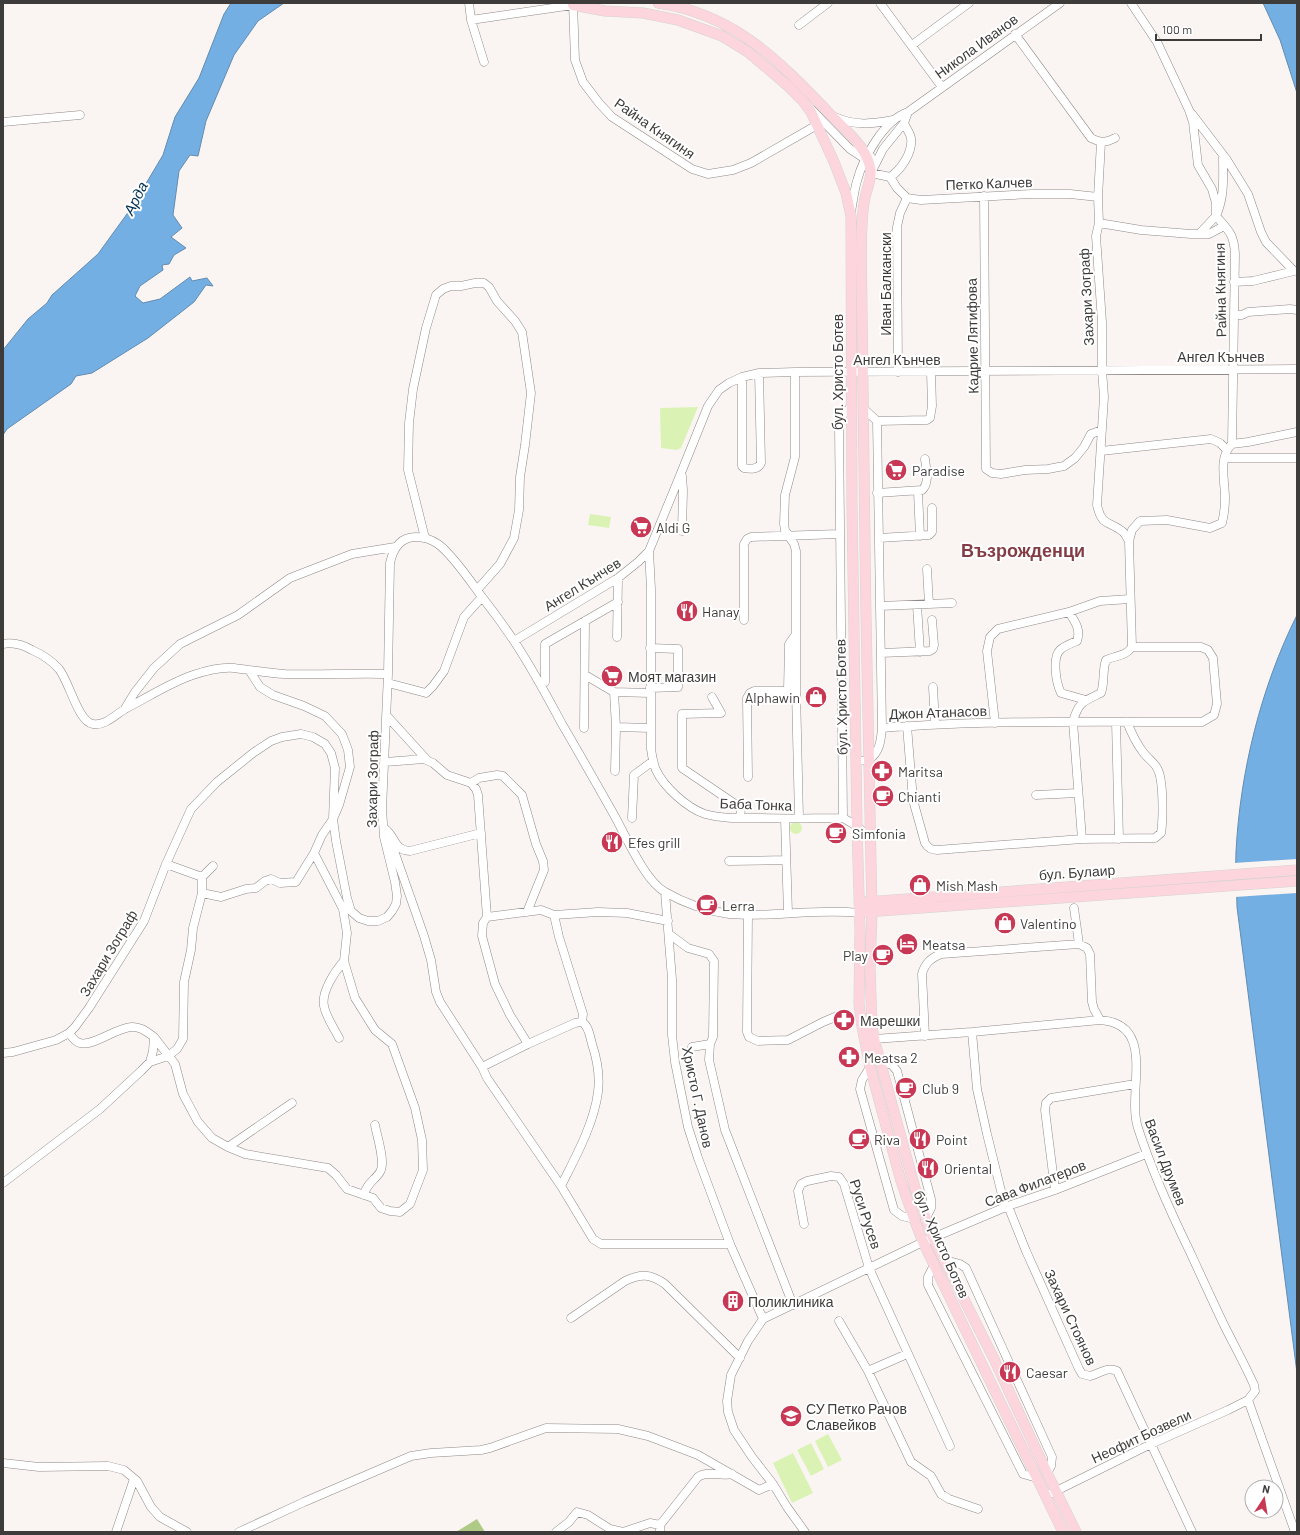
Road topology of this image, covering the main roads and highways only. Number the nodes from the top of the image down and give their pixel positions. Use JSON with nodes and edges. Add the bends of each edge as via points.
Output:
{"nodes":[{"id":1,"x":587,"y":3,"type":"edge"},
{"id":2,"x":658,"y":3,"type":"edge"},
{"id":3,"x":573,"y":4,"type":"edge"},
{"id":4,"x":1297,"y":870,"type":"edge"},
{"id":5,"x":1297,"y":882,"type":"edge"},
{"id":6,"x":859,"y":902,"type":"junction"},
{"id":7,"x":872,"y":907,"type":"junction"},
{"id":8,"x":859,"y":913,"type":"junction"},
{"id":9,"x":1063,"y":1532,"type":"edge"},
{"id":10,"x":1076,"y":1532,"type":"edge"}],
"edges":[{"from":1,"to":3,"type":"main road"},
{"from":2,"to":7,"type":"main road","name":"бул. Христо Ботев","via":[[712,18],[755,42],[858,144],[867,157],[871,173],[864,204],[862,235]]},
{"from":3,"to":6,"type":"main road","name":"бул. Христо Ботев","via":[[605,11],[661,15],[710,30],[734,42],[803,101],[841,178],[851,216],[851,407]]},
{"from":4,"to":7,"type":"main road","name":"бул. Булаир","via":[[1119,883]]},
{"from":5,"to":7,"type":"main road","name":"бул. Булаир"},
{"from":6,"to":7,"type":"main road","name":"бул. Булаир"},
{"from":6,"to":8,"type":"main road","name":"бул. Христо Ботев"},
{"from":7,"to":8,"type":"main road","name":"бул. Булаир"},
{"from":7,"to":10,"type":"main road","name":"бул. Христо Ботев","via":[[872,1026],[915,1188],[933,1238]]},
{"from":8,"to":9,"type":"main road","name":"бул. Христо Ботев","via":[[859,1004],[862,1027],[870,1067],[901,1181],[923,1242]]}]}
